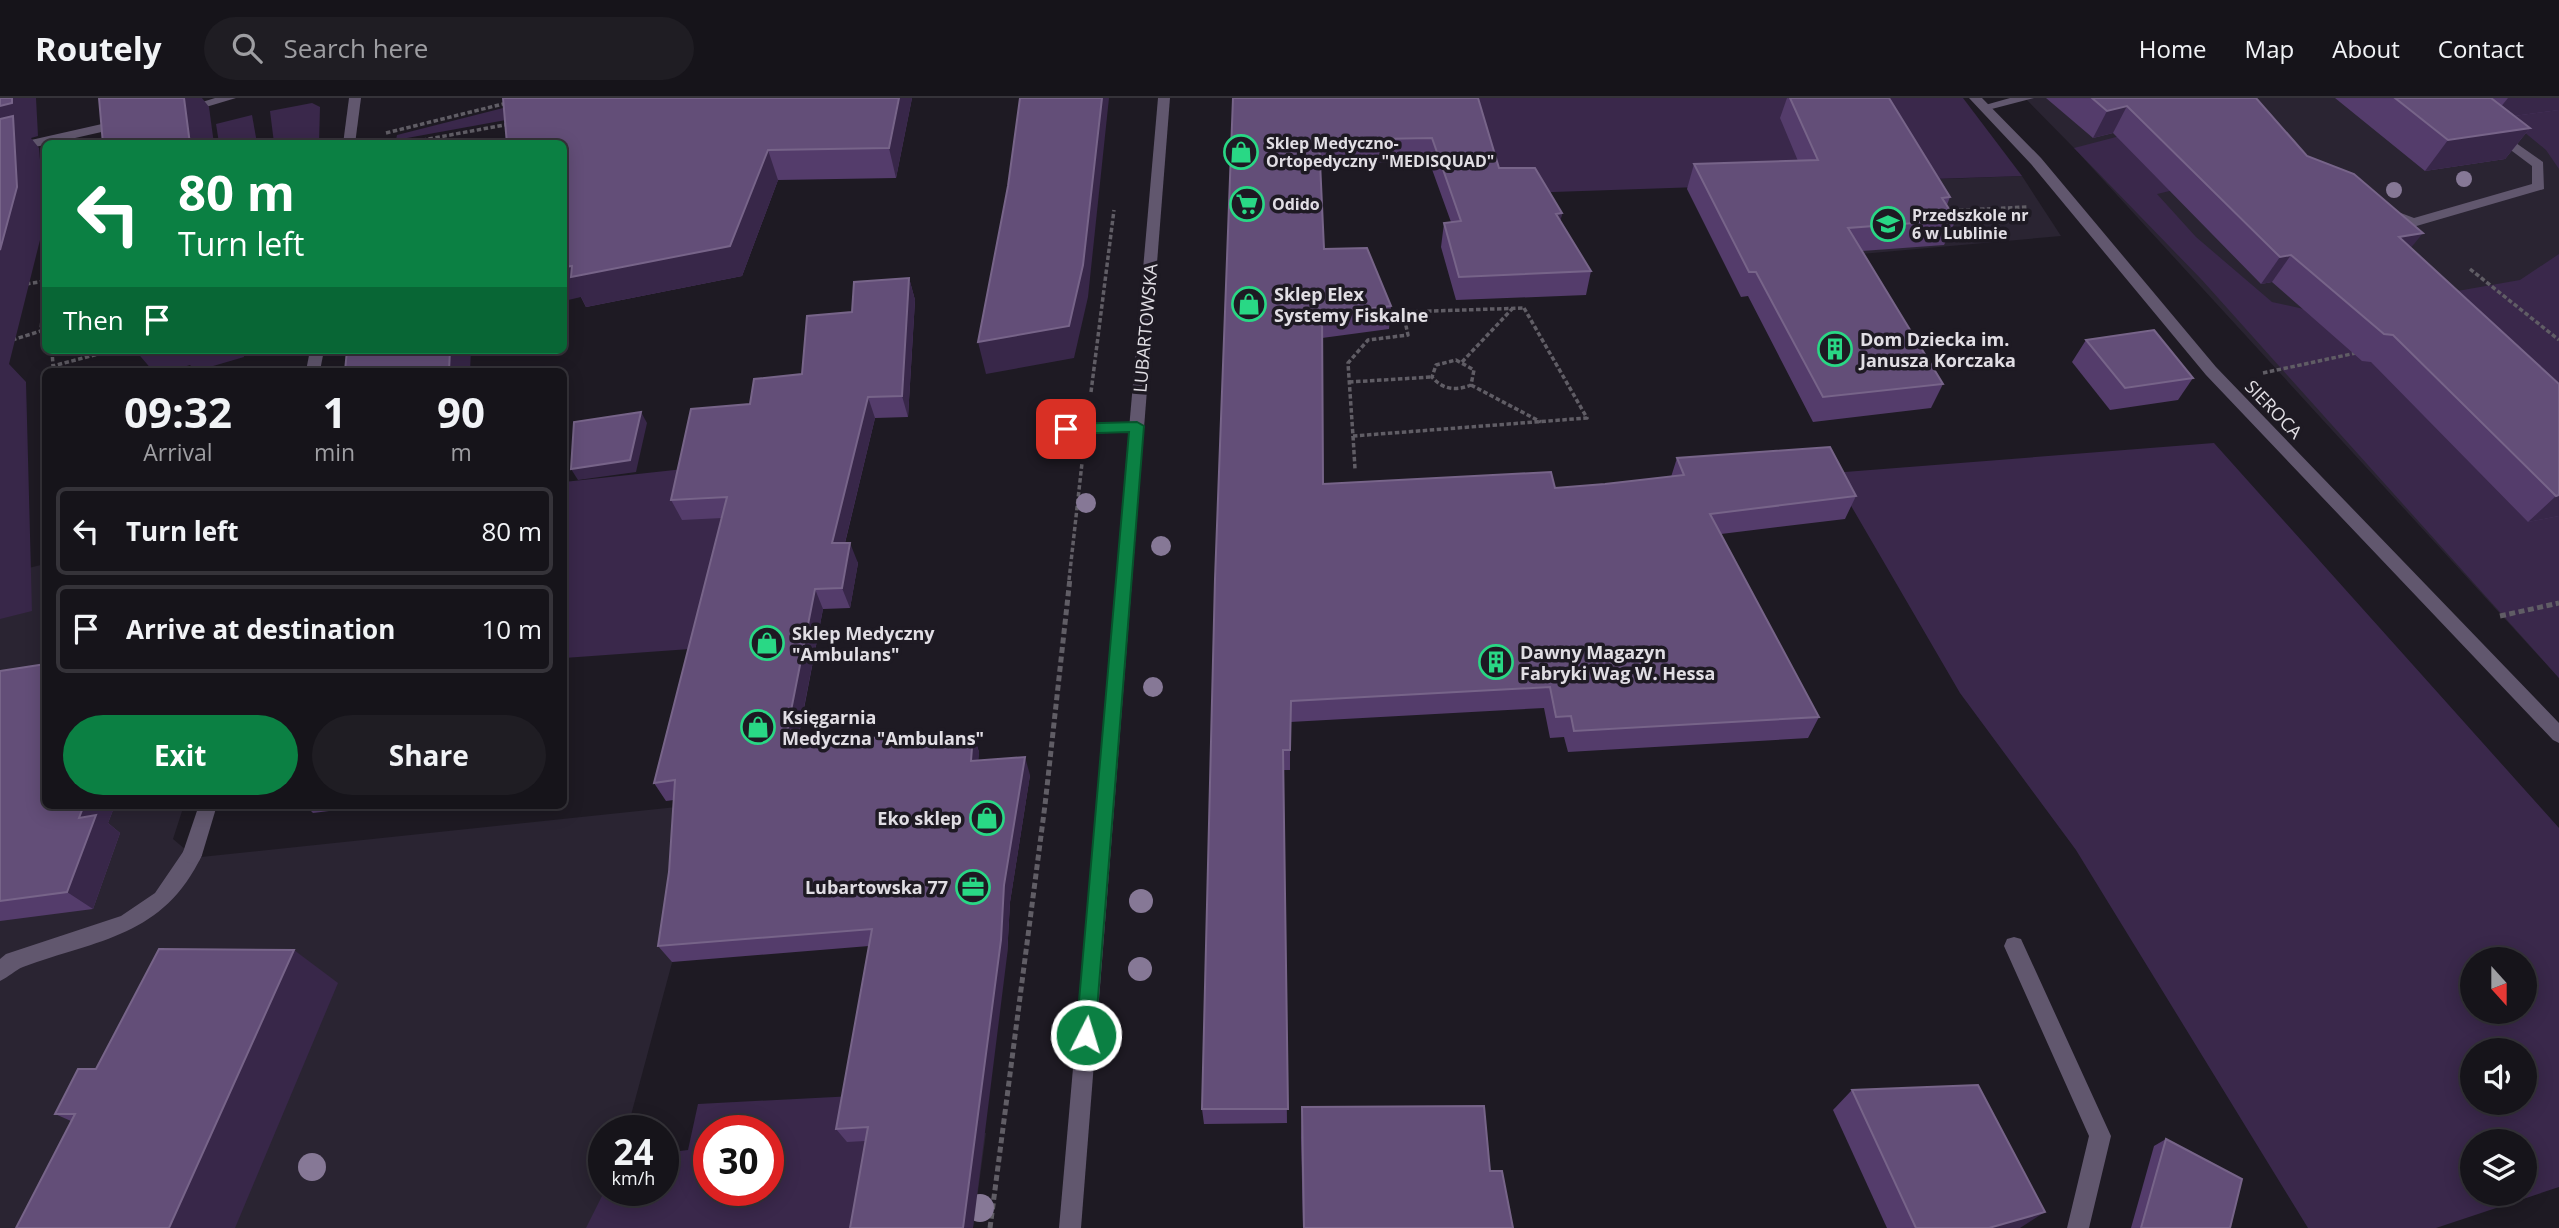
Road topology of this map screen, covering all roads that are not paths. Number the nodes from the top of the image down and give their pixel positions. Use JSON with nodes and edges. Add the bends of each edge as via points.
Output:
{"nodes":[{"id":1,"x":230,"y":98,"type":"edge"},
{"id":2,"x":355,"y":98,"type":"edge"},
{"id":3,"x":1164,"y":98,"type":"edge"},
{"id":4,"x":2028,"y":98,"type":"edge"},
{"id":5,"x":1980,"y":103,"type":"edge"},
{"id":6,"x":167,"y":113,"type":"edge"},
{"id":7,"x":142,"y":119,"type":"edge"},
{"id":8,"x":2484,"y":123,"type":"edge"},
{"id":9,"x":49,"y":140,"type":"edge"},
{"id":10,"x":350,"y":140,"type":"edge"},
{"id":11,"x":42,"y":142,"type":"edge"},
{"id":12,"x":0,"y":151,"type":"edge"},
{"id":13,"x":2374,"y":208,"type":"edge"},
{"id":14,"x":1137,"y":426,"type":"junction"},
{"id":15,"x":1046,"y":430,"type":"dead end"},
{"id":16,"x":2559,"y":735,"type":"edge"},
{"id":17,"x":207,"y":809,"type":"edge"},
{"id":18,"x":2014,"y":946,"type":"dead end"},
{"id":19,"x":0,"y":971,"type":"edge"},
{"id":20,"x":1070,"y":1228,"type":"edge"},
{"id":21,"x":2078,"y":1228,"type":"edge"}],
"edges":[{"from":1,"to":6,"type":"street"},
{"from":2,"to":10,"type":"street"},
{"from":3,"to":14,"type":"street","name":"LUBARTOWSKA"},
{"from":4,"to":5,"type":"street"},
{"from":5,"to":16,"type":"street","name":"SIEROCA","via":[[2036,160],[2211,371]]},
{"from":7,"to":9,"type":"street"},
{"from":8,"to":13,"type":"street","via":[[2538,165],[2539,186],[2413,223]]},
{"from":11,"to":12,"type":"street"},
{"from":14,"to":15,"type":"street"},
{"from":14,"to":20,"type":"street","name":"LUBARTOWSKA"},
{"from":17,"to":19,"type":"street","via":[[192,855],[162,899],[127,923],[13,961]]},
{"from":18,"to":21,"type":"street","via":[[2100,1136]]}]}
